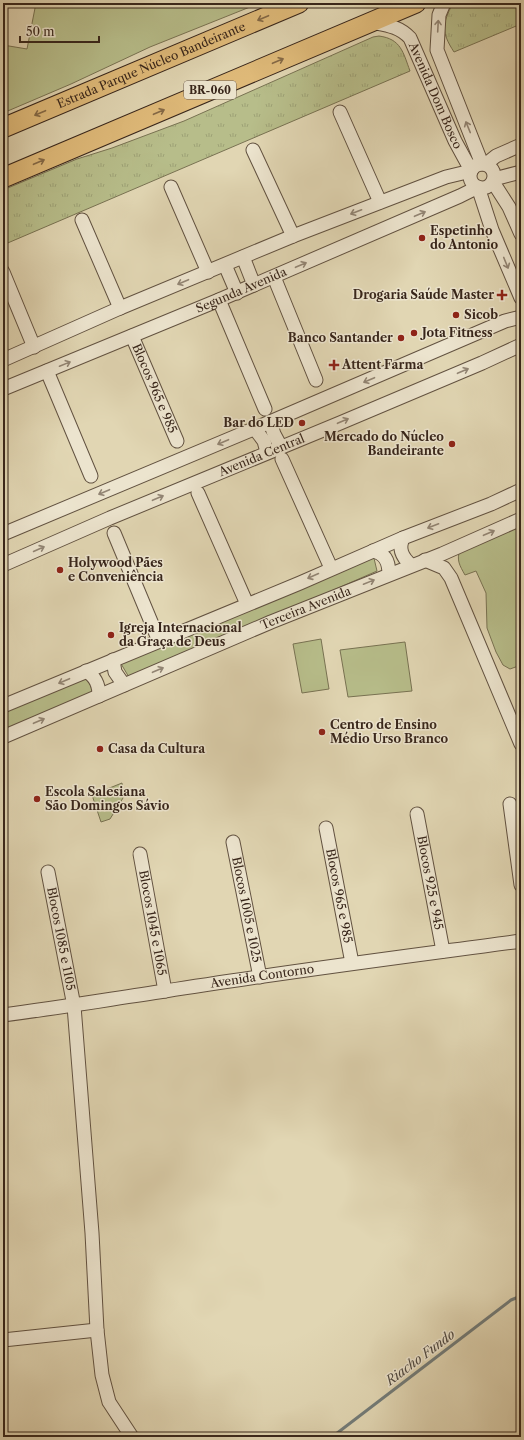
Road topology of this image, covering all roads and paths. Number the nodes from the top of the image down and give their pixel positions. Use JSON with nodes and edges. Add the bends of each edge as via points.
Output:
{"nodes":[{"id":1,"x":299,"y":3,"type":"edge"},
{"id":2,"x":416,"y":3,"type":"edge"},
{"id":3,"x":444,"y":3,"type":"edge"},
{"id":4,"x":371,"y":22,"type":"junction"},
{"id":5,"x":448,"y":77,"type":"junction"},
{"id":6,"x":430,"y":84,"type":"junction"},
{"id":7,"x":340,"y":112,"type":"dead end"},
{"id":8,"x":3,"y":128,"type":"edge"},
{"id":9,"x":521,"y":145,"type":"edge"},
{"id":10,"x":254,"y":150,"type":"dead end"},
{"id":11,"x":478,"y":167,"type":"junction"},
{"id":12,"x":521,"y":172,"type":"edge"},
{"id":13,"x":3,"y":178,"type":"edge"},
{"id":14,"x":494,"y":180,"type":"junction"},
{"id":15,"x":171,"y":187,"type":"dead end"},
{"id":16,"x":478,"y":187,"type":"junction"},
{"id":17,"x":380,"y":202,"type":"junction"},
{"id":18,"x":82,"y":220,"type":"dead end"},
{"id":19,"x":521,"y":234,"type":"edge"},
{"id":20,"x":293,"y":236,"type":"junction"},
{"id":21,"x":243,"y":257,"type":"junction"},
{"id":22,"x":225,"y":265,"type":"junction"},
{"id":23,"x":3,"y":272,"type":"edge"},
{"id":24,"x":208,"y":272,"type":"junction"},
{"id":25,"x":274,"y":277,"type":"junction"},
{"id":26,"x":254,"y":285,"type":"junction"},
{"id":27,"x":237,"y":293,"type":"junction"},
{"id":28,"x":521,"y":298,"type":"edge"},
{"id":29,"x":220,"y":300,"type":"junction"},
{"id":30,"x":120,"y":308,"type":"junction"},
{"id":31,"x":521,"y":317,"type":"edge"},
{"id":32,"x":132,"y":336,"type":"junction"},
{"id":33,"x":521,"y":345,"type":"edge"},
{"id":34,"x":34,"y":347,"type":"junction"},
{"id":35,"x":3,"y":360,"type":"edge"},
{"id":36,"x":47,"y":371,"type":"junction"},
{"id":37,"x":316,"y":380,"type":"dead end"},
{"id":38,"x":3,"y":389,"type":"edge"},
{"id":39,"x":265,"y":409,"type":"dead end"},
{"id":40,"x":270,"y":422,"type":"junction"},
{"id":41,"x":254,"y":429,"type":"junction"},
{"id":42,"x":177,"y":441,"type":"dead end"},
{"id":43,"x":267,"y":452,"type":"junction"},
{"id":44,"x":282,"y":453,"type":"junction"},
{"id":45,"x":91,"y":476,"type":"dead end"},
{"id":46,"x":521,"y":490,"type":"edge"},
{"id":47,"x":198,"y":493,"type":"dead end"},
{"id":48,"x":521,"y":519,"type":"edge"},
{"id":49,"x":114,"y":533,"type":"dead end"},
{"id":50,"x":3,"y":534,"type":"edge"},
{"id":51,"x":403,"y":538,"type":"junction"},
{"id":52,"x":452,"y":549,"type":"junction"},
{"id":53,"x":373,"y":551,"type":"junction"},
{"id":54,"x":425,"y":560,"type":"junction"},
{"id":55,"x":3,"y":565,"type":"edge"},
{"id":56,"x":411,"y":565,"type":"junction"},
{"id":57,"x":331,"y":568,"type":"junction"},
{"id":58,"x":389,"y":574,"type":"junction"},
{"id":59,"x":451,"y":578,"type":"junction"},
{"id":60,"x":247,"y":604,"type":"junction"},
{"id":61,"x":159,"y":641,"type":"junction"},
{"id":62,"x":113,"y":660,"type":"junction"},
{"id":63,"x":86,"y":671,"type":"junction"},
{"id":64,"x":124,"y":685,"type":"junction"},
{"id":65,"x":98,"y":696,"type":"junction"},
{"id":66,"x":3,"y":706,"type":"edge"},
{"id":67,"x":3,"y":737,"type":"edge"},
{"id":68,"x":521,"y":744,"type":"edge"},
{"id":69,"x":510,"y":804,"type":"dead end"},
{"id":70,"x":417,"y":814,"type":"dead end"},
{"id":71,"x":326,"y":828,"type":"dead end"},
{"id":72,"x":233,"y":842,"type":"dead end"},
{"id":73,"x":140,"y":854,"type":"dead end"},
{"id":74,"x":48,"y":872,"type":"dead end"},
{"id":75,"x":521,"y":885,"type":"edge"},
{"id":76,"x":521,"y":941,"type":"edge"},
{"id":77,"x":443,"y":951,"type":"junction"},
{"id":78,"x":352,"y":963,"type":"junction"},
{"id":79,"x":260,"y":977,"type":"junction"},
{"id":80,"x":165,"y":991,"type":"junction"},
{"id":81,"x":74,"y":1006,"type":"junction"},
{"id":82,"x":3,"y":1015,"type":"edge"},
{"id":83,"x":97,"y":1330,"type":"junction"},
{"id":84,"x":3,"y":1340,"type":"edge"},
{"id":85,"x":132,"y":1437,"type":"edge"}],
"edges":[{"from":1,"to":8,"type":"highway","name":"Estrada Parque Núcleo Bandeirante","one_way":true},
{"from":2,"to":4,"type":"highway","number":"BR-060"},
{"from":5,"to":3,"type":"street","name":"Avenida Dom Bosco","one_way":true,"via":[[437,50],[439,15]]},
{"from":4,"to":6,"type":"street","name":"Avenida Dom Bosco","via":[[393,26],[410,38]]},
{"from":13,"to":4,"type":"highway","number":"BR-060","one_way":true},
{"from":5,"to":6,"type":"street"},
{"from":11,"to":5,"type":"street","name":"Avenida Dom Bosco","one_way":true},
{"from":6,"to":11,"type":"street","name":"Avenida Dom Bosco","via":[[460,152]]},
{"from":7,"to":17,"type":"street"},
{"from":9,"to":11,"type":"street"},
{"from":10,"to":20,"type":"street"},
{"from":11,"to":14,"type":"street","via":[[493,170]]},
{"from":11,"to":16,"type":"street","via":[[470,177]]},
{"from":11,"to":17,"type":"street","via":[[446,176]]},
{"from":12,"to":14,"type":"street"},
{"from":14,"to":16,"type":"street","via":[[485,188]]},
{"from":14,"to":19,"type":"street"},
{"from":15,"to":24,"type":"street"},
{"from":25,"to":16,"type":"street","name":"Segunda Avenida","one_way":true},
{"from":16,"to":28,"type":"street","one_way":true,"via":[[492,230]]},
{"from":17,"to":20,"type":"street","one_way":true},
{"from":18,"to":30,"type":"street"},
{"from":20,"to":21,"type":"street"},
{"from":21,"to":22,"type":"street"},
{"from":21,"to":26,"type":"street"},
{"from":22,"to":24,"type":"street"},
{"from":22,"to":27,"type":"street"},
{"from":23,"to":34,"type":"street"},
{"from":24,"to":30,"type":"street","one_way":true},
{"from":25,"to":26,"type":"street","name":"Segunda Avenida"},
{"from":25,"to":37,"type":"street"},
{"from":26,"to":27,"type":"street","name":"Segunda Avenida"},
{"from":27,"to":29,"type":"street","name":"Segunda Avenida"},
{"from":29,"to":32,"type":"street","name":"Segunda Avenida"},
{"from":29,"to":39,"type":"street"},
{"from":30,"to":34,"type":"street"},
{"from":31,"to":40,"type":"street","one_way":true,"via":[[505,321]]},
{"from":36,"to":32,"type":"street","name":"Segunda Avenida","one_way":true},
{"from":32,"to":42,"type":"street","name":"Blocos 965 e 985"},
{"from":44,"to":33,"type":"street","name":"Avenida Central","one_way":true},
{"from":34,"to":35,"type":"street"},
{"from":36,"to":38,"type":"street","name":"Segunda Avenida"},
{"from":36,"to":45,"type":"street"},
{"from":40,"to":41,"type":"street"},
{"from":40,"to":44,"type":"street"},
{"from":41,"to":43,"type":"street","via":[[264,441]]},
{"from":41,"to":50,"type":"street","one_way":true},
{"from":43,"to":44,"type":"street","name":"Avenida Central"},
{"from":55,"to":43,"type":"street","name":"Avenida Central","one_way":true},
{"from":44,"to":57,"type":"street"},
{"from":46,"to":51,"type":"street","one_way":true},
{"from":47,"to":60,"type":"street"},
{"from":52,"to":48,"type":"street","name":"Terceira Avenida","one_way":true},
{"from":49,"to":61,"type":"street"},
{"from":51,"to":53,"type":"street"},
{"from":51,"to":56,"type":"street","via":[[400,549],[405,561]]},
{"from":52,"to":54,"type":"street","name":"Terceira Avenida"},
{"from":52,"to":59,"type":"street","via":[[449,566]]},
{"from":53,"to":57,"type":"street"},
{"from":53,"to":58,"type":"street","via":[[384,556],[389,566]]},
{"from":54,"to":56,"type":"street","name":"Terceira Avenida"},
{"from":54,"to":59,"type":"street","via":[[444,568]]},
{"from":56,"to":58,"type":"street","name":"Terceira Avenida"},
{"from":57,"to":60,"type":"street","one_way":true},
{"from":64,"to":58,"type":"street","name":"Terceira Avenida","one_way":true},
{"from":59,"to":68,"type":"street"},
{"from":60,"to":61,"type":"street"},
{"from":61,"to":62,"type":"street"},
{"from":62,"to":63,"type":"street"},
{"from":62,"to":64,"type":"street","via":[[115,672]]},
{"from":63,"to":65,"type":"street","via":[[92,675],[99,688]]},
{"from":63,"to":66,"type":"street","one_way":true},
{"from":64,"to":65,"type":"street","name":"Terceira Avenida"},
{"from":67,"to":65,"type":"street","name":"Terceira Avenida","one_way":true},
{"from":69,"to":75,"type":"street"},
{"from":70,"to":77,"type":"street","name":"Blocos 925 e 945"},
{"from":71,"to":78,"type":"street","name":"Blocos 965 e 985"},
{"from":72,"to":79,"type":"street","name":"Blocos 1005 e 1025"},
{"from":73,"to":80,"type":"street","name":"Blocos 1045 e 1065"},
{"from":74,"to":81,"type":"street","name":"Blocos 1085 e 1105"},
{"from":76,"to":77,"type":"street","name":"Avenida Contorno"},
{"from":77,"to":78,"type":"street","name":"Avenida Contorno"},
{"from":78,"to":79,"type":"street","name":"Avenida Contorno"},
{"from":79,"to":80,"type":"street","name":"Avenida Contorno"},
{"from":80,"to":81,"type":"street","name":"Avenida Contorno"},
{"from":81,"to":82,"type":"street","name":"Avenida Contorno"},
{"from":81,"to":83,"type":"street","name":"Blocos 1085 e 1105"},
{"from":83,"to":84,"type":"street"},
{"from":83,"to":85,"type":"street","name":"Blocos 1085 e 1105","via":[[105,1392]]}]}
